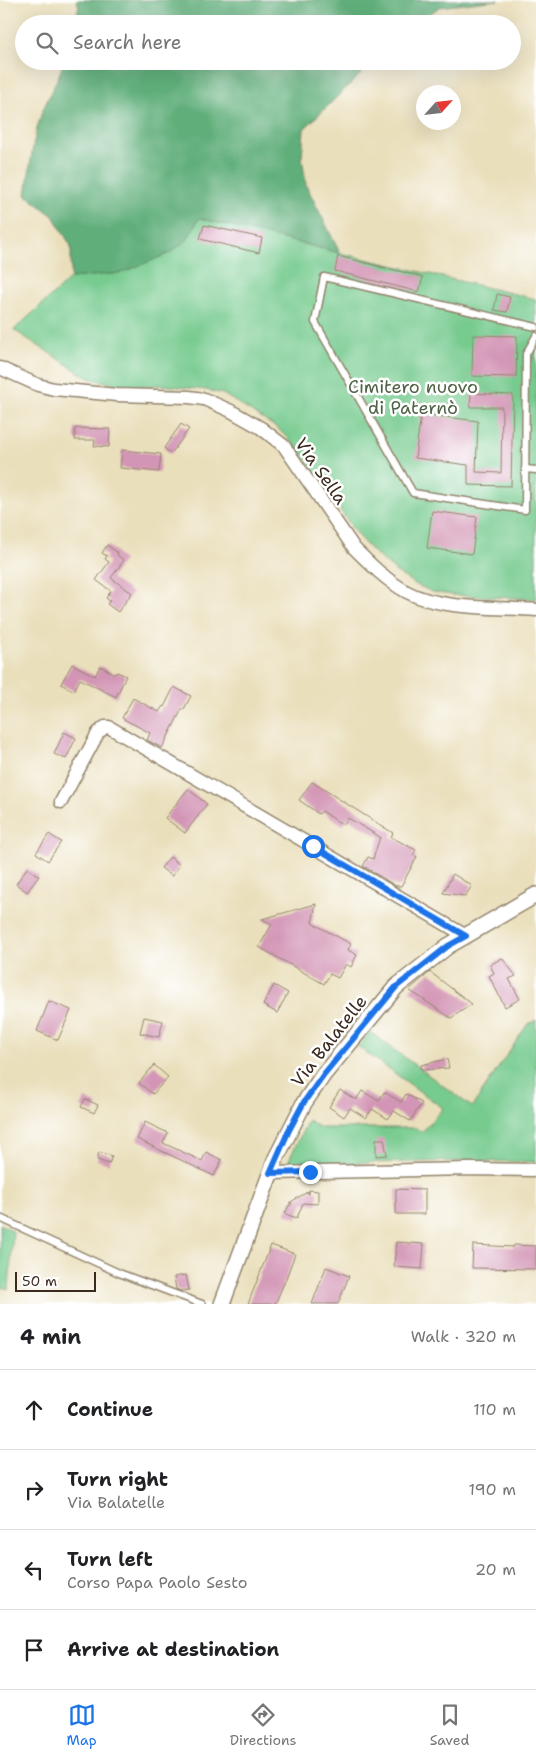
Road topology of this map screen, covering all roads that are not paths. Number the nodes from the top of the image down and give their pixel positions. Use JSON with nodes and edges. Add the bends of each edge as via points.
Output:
{"nodes":[{"id":1,"x":536,"y":327,"type":"edge"},
{"id":2,"x":536,"y":336,"type":"edge"},
{"id":3,"x":0,"y":368,"type":"edge"},
{"id":4,"x":525,"y":469,"type":"junction"},
{"id":5,"x":536,"y":470,"type":"edge"},
{"id":6,"x":536,"y":610,"type":"edge"},
{"id":7,"x":60,"y":802,"type":"dead end"},
{"id":8,"x":536,"y":895,"type":"edge"},
{"id":9,"x":466,"y":936,"type":"junction"},
{"id":10,"x":536,"y":1170,"type":"edge"},
{"id":11,"x":270,"y":1173,"type":"junction"},
{"id":12,"x":0,"y":1218,"type":"edge"},
{"id":13,"x":202,"y":1304,"type":"edge"},
{"id":14,"x":222,"y":1304,"type":"edge"}],
"edges":[{"from":1,"to":4,"type":"lane","via":[[324,277],[315,322],[413,494],[525,510]]},
{"from":2,"to":4,"type":"lane","via":[[526,354]]},
{"from":3,"to":6,"type":"street","name":"Via Sella","via":[[54,389],[189,397],[217,404],[261,428],[284,446],[354,548],[407,592],[446,604]]},
{"from":4,"to":5,"type":"lane"},
{"from":7,"to":9,"type":"street","via":[[98,732],[109,727]]},
{"from":8,"to":9,"type":"street","name":"Via Balatelle"},
{"from":9,"to":11,"type":"street","name":"Via Balatelle","via":[[448,946],[396,987],[324,1074],[304,1102]]},
{"from":10,"to":11,"type":"street"},
{"from":11,"to":14,"type":"street","name":"Via Balatelle"},
{"from":12,"to":13,"type":"lane","via":[[119,1272]]}]}
